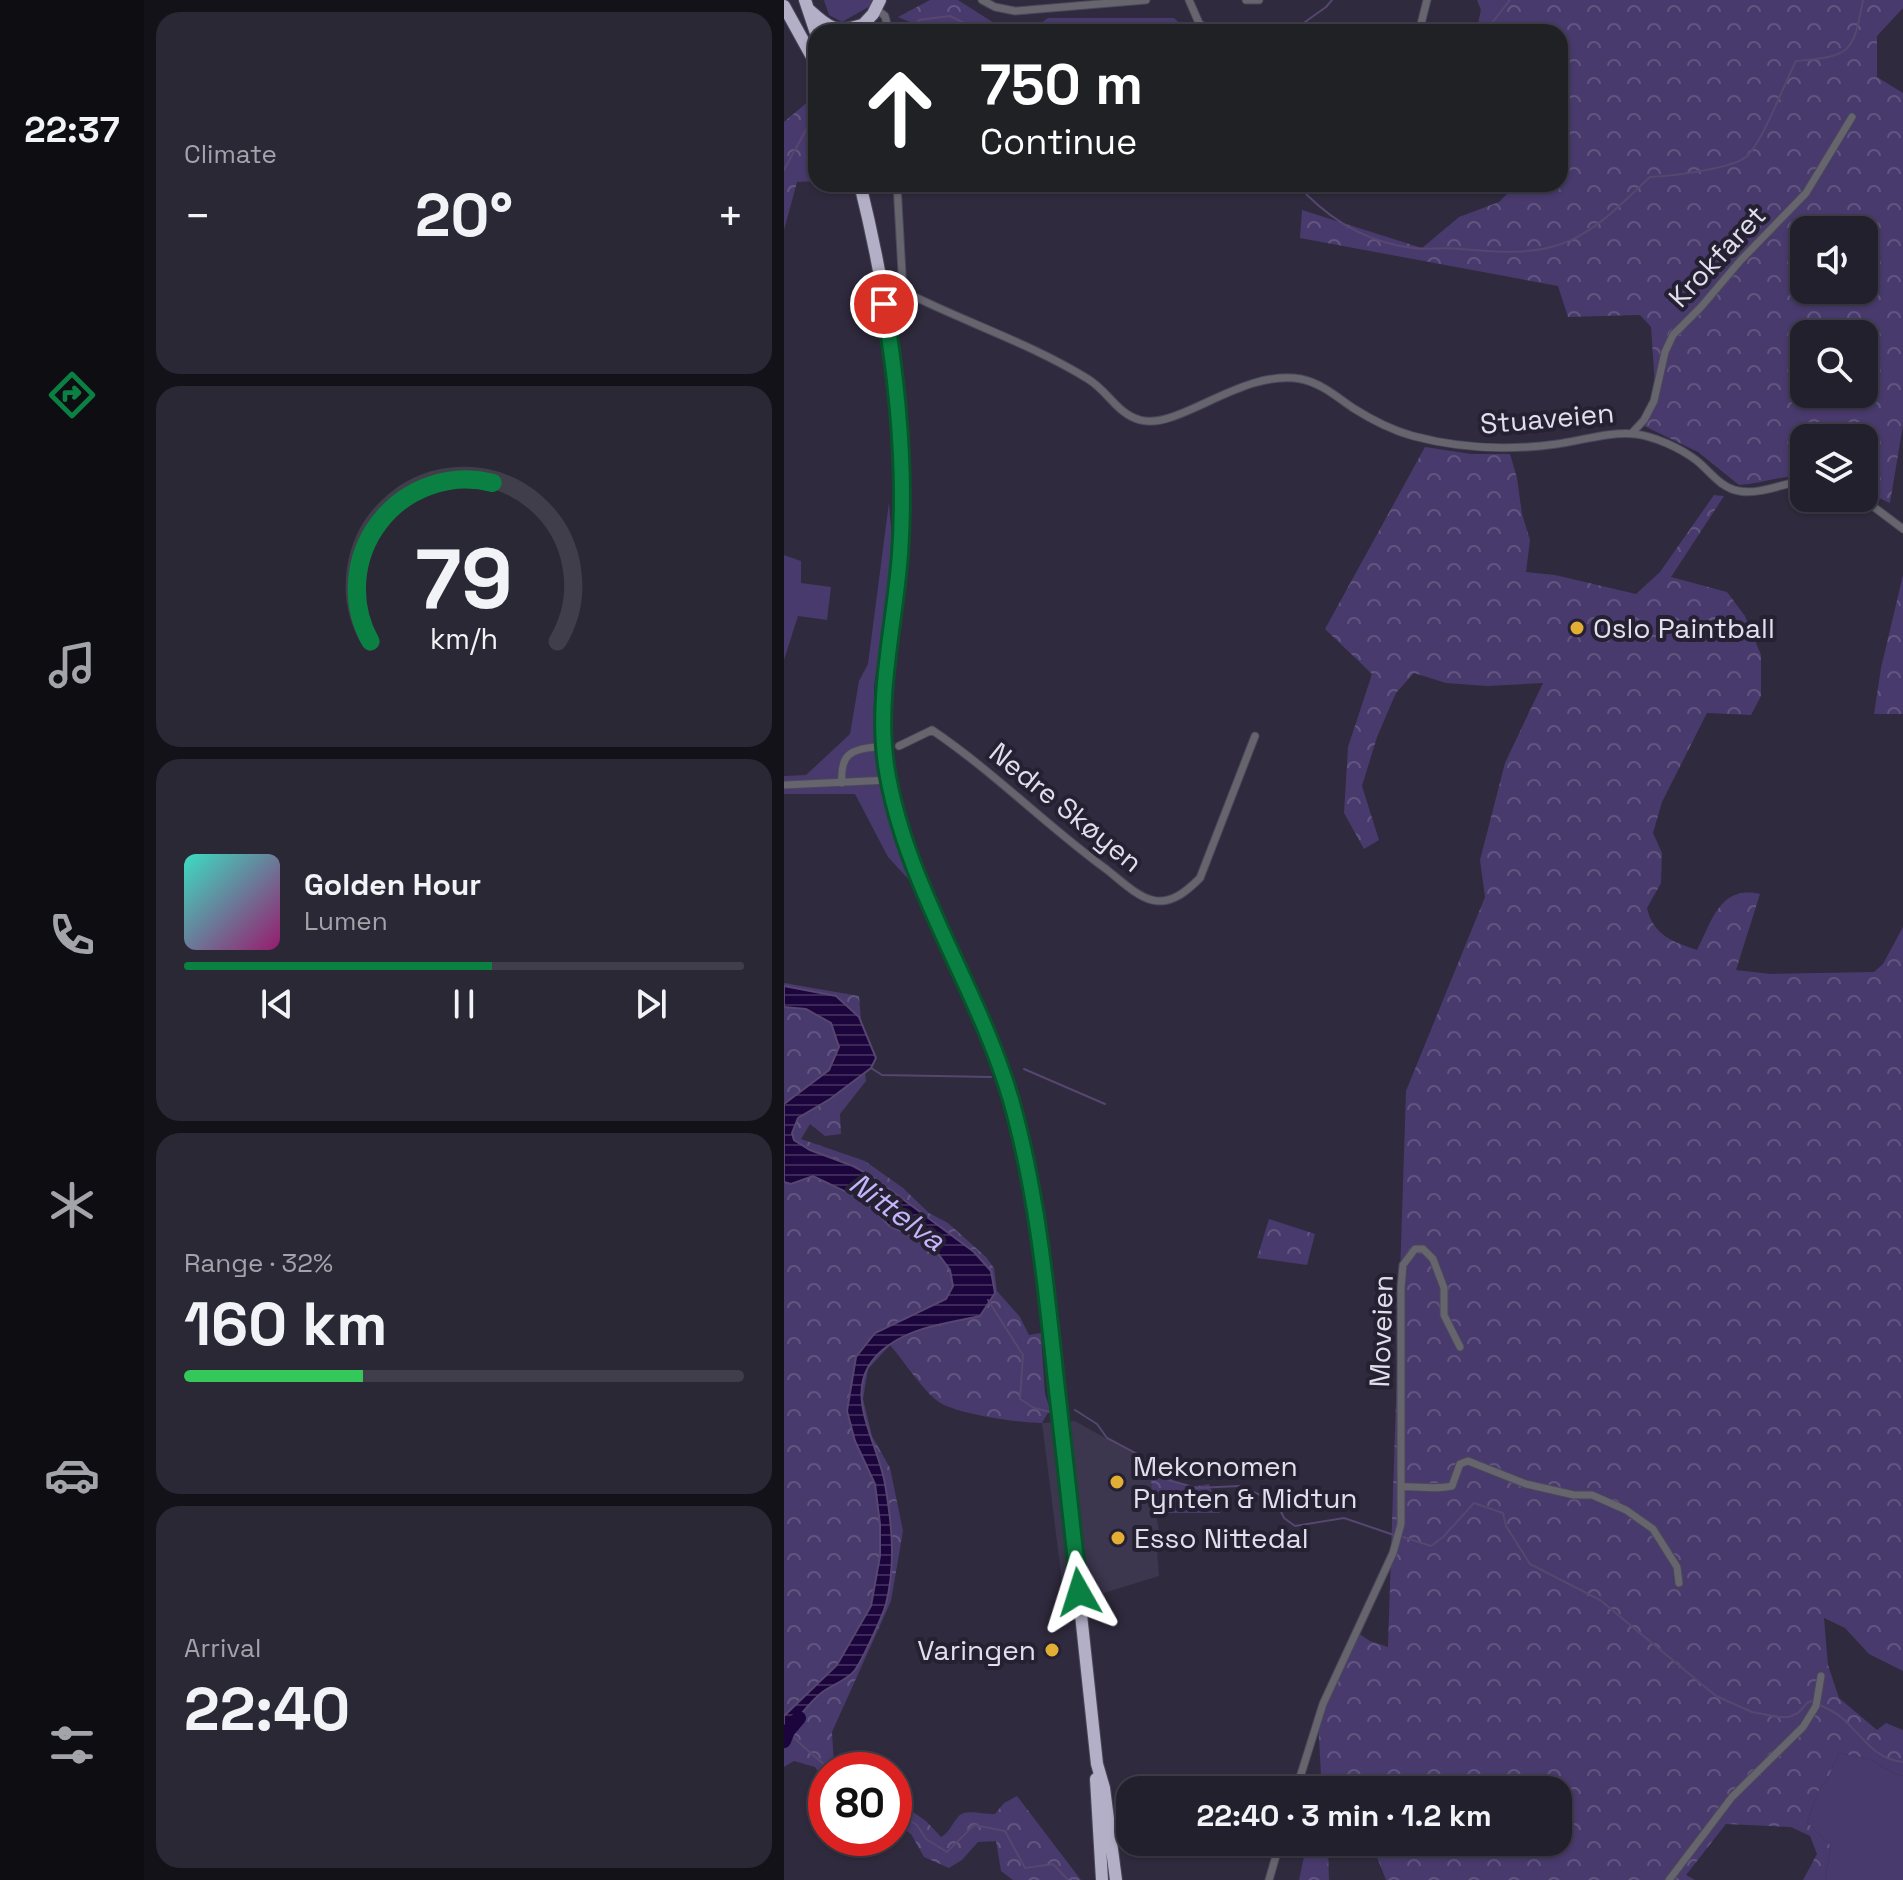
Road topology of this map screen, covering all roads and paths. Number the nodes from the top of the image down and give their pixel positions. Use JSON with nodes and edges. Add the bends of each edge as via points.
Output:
{"nodes":[{"id":1,"x":982,"y":0,"type":"edge"},
{"id":2,"x":1146,"y":0,"type":"edge"},
{"id":3,"x":1189,"y":0,"type":"edge"},
{"id":4,"x":1246,"y":0,"type":"edge"},
{"id":5,"x":1259,"y":0,"type":"edge"},
{"id":6,"x":1427,"y":0,"type":"edge"},
{"id":7,"x":806,"y":4,"type":"edge"},
{"id":8,"x":878,"y":5,"type":"edge"},
{"id":9,"x":784,"y":6,"type":"edge"},
{"id":10,"x":813,"y":24,"type":"edge"},
{"id":11,"x":828,"y":24,"type":"edge"},
{"id":12,"x":863,"y":24,"type":"edge"},
{"id":13,"x":887,"y":24,"type":"edge"},
{"id":14,"x":1200,"y":24,"type":"edge"},
{"id":15,"x":1421,"y":24,"type":"edge"},
{"id":16,"x":808,"y":50,"type":"edge"},
{"id":17,"x":1852,"y":117,"type":"dead end"},
{"id":18,"x":862,"y":192,"type":"edge"},
{"id":19,"x":897,"y":192,"type":"edge"},
{"id":20,"x":1632,"y":433,"type":"junction"},
{"id":21,"x":1790,"y":484,"type":"edge"},
{"id":22,"x":1878,"y":510,"type":"edge"},
{"id":23,"x":1903,"y":529,"type":"edge"},
{"id":24,"x":1255,"y":736,"type":"dead end"},
{"id":25,"x":899,"y":746,"type":"dead end"},
{"id":26,"x":876,"y":747,"type":"dead end"},
{"id":27,"x":889,"y":780,"type":"junction"},
{"id":28,"x":842,"y":783,"type":"junction"},
{"id":29,"x":784,"y":785,"type":"edge"},
{"id":30,"x":1460,"y":1347,"type":"dead end"},
{"id":31,"x":1402,"y":1487,"type":"junction"},
{"id":32,"x":1679,"y":1583,"type":"dead end"},
{"id":33,"x":1821,"y":1676,"type":"dead end"},
{"id":34,"x":1097,"y":1764,"type":"junction"},
{"id":35,"x":1300,"y":1776,"type":"edge"},
{"id":36,"x":1276,"y":1856,"type":"edge"},
{"id":37,"x":1102,"y":1880,"type":"edge"},
{"id":38,"x":1116,"y":1880,"type":"edge"},
{"id":39,"x":1269,"y":1880,"type":"edge"},
{"id":40,"x":1669,"y":1880,"type":"edge"}],
"edges":[{"from":1,"to":2,"type":"street","via":[[1015,11]]},
{"from":3,"to":14,"type":"street"},
{"from":4,"to":5,"type":"street"},
{"from":6,"to":15,"type":"street"},
{"from":7,"to":10,"type":"highway"},
{"from":7,"to":11,"type":"highway"},
{"from":8,"to":12,"type":"highway"},
{"from":8,"to":13,"type":"street"},
{"from":9,"to":16,"type":"highway"},
{"from":17,"to":20,"type":"street","name":"Krokfaret","via":[[1806,193],[1673,335],[1654,401]]},
{"from":18,"to":27,"type":"highway","via":[[887,323],[901,449],[901,547],[884,706]]},
{"from":19,"to":20,"type":"street","name":"Stuaveien","via":[[903,291],[1090,380],[1125,413],[1144,421],[1171,417],[1233,388],[1281,377],[1314,384],[1401,433],[1465,447],[1516,448]]},
{"from":20,"to":21,"type":"street","name":"Stuaveien","via":[[1694,458],[1734,490]]},
{"from":22,"to":23,"type":"street"},
{"from":24,"to":25,"type":"street","name":"Nedre Skøyen","via":[[1200,878],[1163,902],[1148,900],[1086,855],[932,730]]},
{"from":26,"to":28,"type":"street","via":[[848,754]]},
{"from":27,"to":28,"type":"street"},
{"from":27,"to":34,"type":"highway","via":[[910,856],[1001,1068],[1027,1163],[1045,1277]]},
{"from":28,"to":29,"type":"street"},
{"from":30,"to":31,"type":"street","name":"Moveien","via":[[1444,1315],[1444,1288],[1433,1259],[1415,1249],[1403,1265],[1401,1288]]},
{"from":31,"to":32,"type":"street","via":[[1452,1486],[1460,1464],[1468,1461],[1526,1484],[1592,1495],[1653,1529],[1677,1567]]},
{"from":31,"to":35,"type":"street","name":"Moveien","via":[[1401,1524],[1393,1553],[1323,1704]]},
{"from":33,"to":40,"type":"street","via":[[1816,1706],[1803,1727],[1732,1797]]},
{"from":34,"to":37,"type":"highway"},
{"from":34,"to":38,"type":"highway"},
{"from":36,"to":39,"type":"street"}]}
